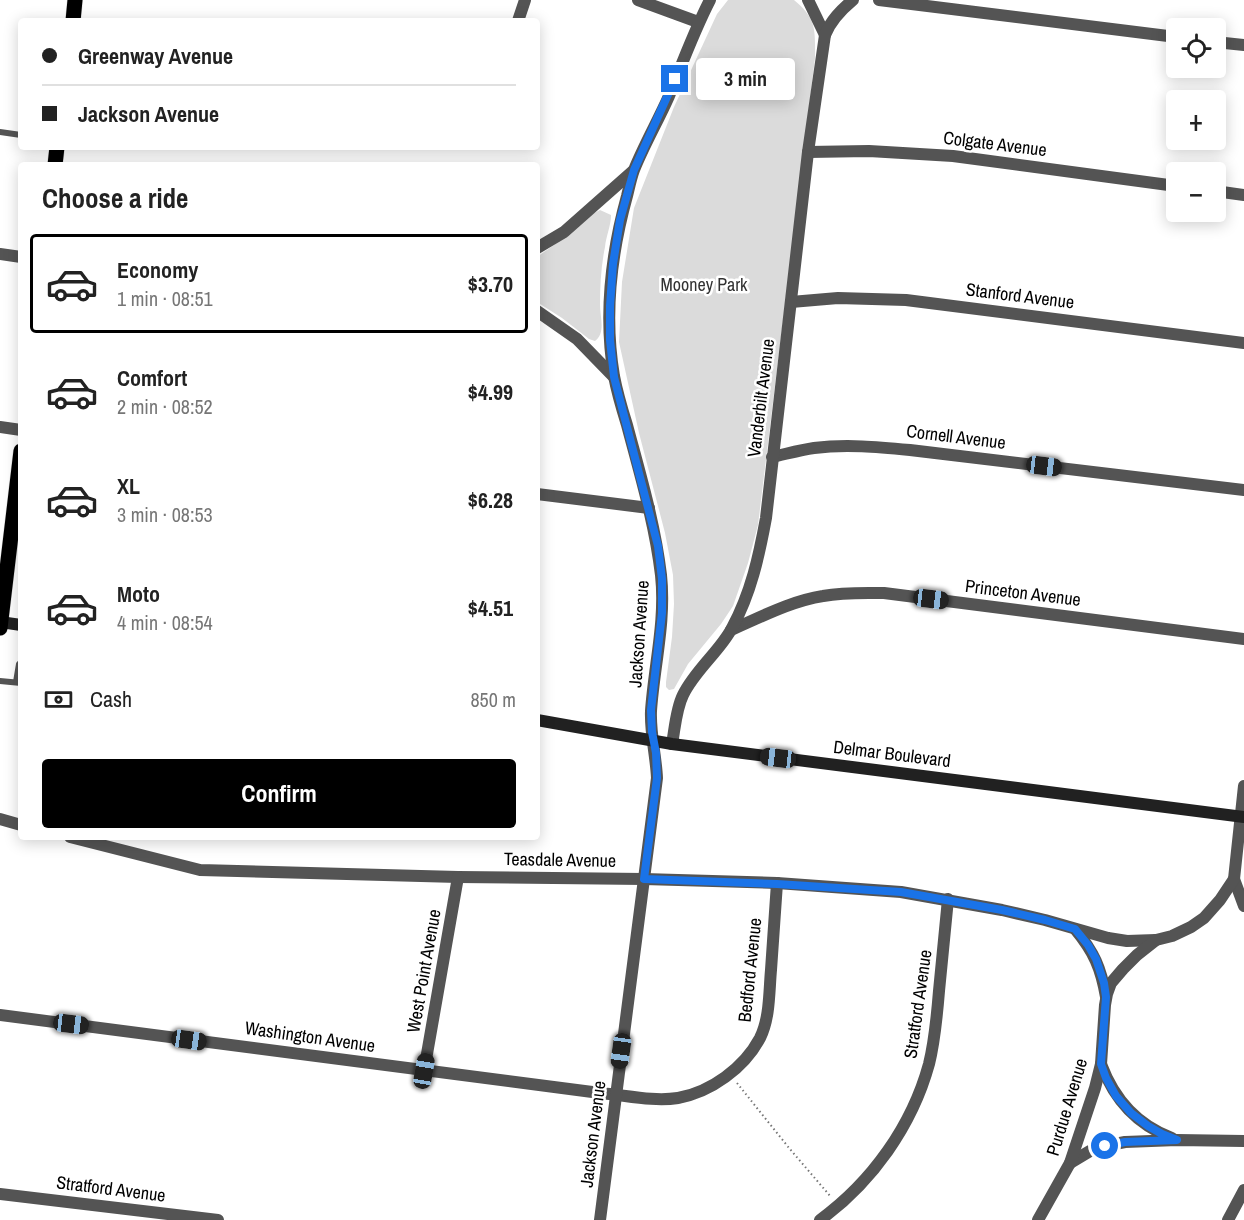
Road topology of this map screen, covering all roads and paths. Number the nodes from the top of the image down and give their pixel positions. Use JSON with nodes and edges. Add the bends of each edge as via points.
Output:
{"nodes":[{"id":1,"x":75,"y":0,"type":"edge"},
{"id":2,"x":525,"y":0,"type":"edge"},
{"id":3,"x":638,"y":0,"type":"edge"},
{"id":4,"x":710,"y":0,"type":"edge"},
{"id":5,"x":808,"y":0,"type":"edge"},
{"id":6,"x":853,"y":0,"type":"edge"},
{"id":7,"x":879,"y":0,"type":"edge"},
{"id":8,"x":73,"y":18,"type":"edge"},
{"id":9,"x":519,"y":18,"type":"edge"},
{"id":10,"x":698,"y":22,"type":"junction"},
{"id":11,"x":825,"y":35,"type":"junction"},
{"id":12,"x":1166,"y":36,"type":"edge"},
{"id":13,"x":1226,"y":43,"type":"edge"},
{"id":14,"x":1244,"y":45,"type":"edge"},
{"id":15,"x":0,"y":132,"type":"edge"},
{"id":16,"x":18,"y":135,"type":"edge"},
{"id":17,"x":808,"y":152,"type":"junction"},
{"id":18,"x":634,"y":170,"type":"junction"},
{"id":19,"x":1166,"y":185,"type":"edge"},
{"id":20,"x":1226,"y":193,"type":"edge"},
{"id":21,"x":1244,"y":195,"type":"edge"},
{"id":22,"x":540,"y":246,"type":"edge"},
{"id":23,"x":0,"y":254,"type":"edge"},
{"id":24,"x":18,"y":257,"type":"edge"},
{"id":25,"x":791,"y":302,"type":"junction"},
{"id":26,"x":540,"y":313,"type":"edge"},
{"id":27,"x":1244,"y":343,"type":"edge"},
{"id":28,"x":614,"y":377,"type":"junction"},
{"id":29,"x":0,"y":427,"type":"edge"},
{"id":30,"x":18,"y":430,"type":"edge"},
{"id":31,"x":772,"y":457,"type":"junction"},
{"id":32,"x":1244,"y":490,"type":"edge"},
{"id":33,"x":540,"y":494,"type":"edge"},
{"id":34,"x":18,"y":504,"type":"edge"},
{"id":35,"x":649,"y":508,"type":"junction"},
{"id":36,"x":17,"y":521,"type":"edge"},
{"id":37,"x":5,"y":549,"type":"edge"},
{"id":38,"x":0,"y":624,"type":"edge"},
{"id":39,"x":18,"y":626,"type":"edge"},
{"id":40,"x":732,"y":630,"type":"junction"},
{"id":41,"x":1244,"y":639,"type":"edge"},
{"id":42,"x":0,"y":681,"type":"edge"},
{"id":43,"x":18,"y":682,"type":"edge"},
{"id":44,"x":540,"y":721,"type":"edge"},
{"id":45,"x":653,"y":741,"type":"junction"},
{"id":46,"x":672,"y":744,"type":"junction"},
{"id":47,"x":1244,"y":786,"type":"edge"},
{"id":48,"x":1242,"y":816,"type":"edge"},
{"id":49,"x":0,"y":819,"type":"edge"},
{"id":50,"x":18,"y":824,"type":"edge"},
{"id":51,"x":82,"y":840,"type":"edge"},
{"id":52,"x":458,"y":877,"type":"junction"},
{"id":53,"x":644,"y":879,"type":"junction"},
{"id":54,"x":1234,"y":879,"type":"junction"},
{"id":55,"x":777,"y":884,"type":"junction"},
{"id":56,"x":948,"y":899,"type":"junction"},
{"id":57,"x":1244,"y":906,"type":"edge"},
{"id":58,"x":1075,"y":929,"type":"junction"},
{"id":59,"x":1156,"y":940,"type":"junction"},
{"id":60,"x":1106,"y":997,"type":"junction"},
{"id":61,"x":0,"y":1015,"type":"edge"},
{"id":62,"x":1101,"y":1064,"type":"junction"},
{"id":63,"x":424,"y":1071,"type":"junction"},
{"id":64,"x":730,"y":1074,"type":"junction"},
{"id":65,"x":616,"y":1094,"type":"junction"},
{"id":66,"x":1177,"y":1140,"type":"junction"},
{"id":67,"x":1244,"y":1141,"type":"edge"},
{"id":68,"x":1070,"y":1163,"type":"junction"},
{"id":69,"x":1244,"y":1190,"type":"edge"},
{"id":70,"x":0,"y":1194,"type":"edge"},
{"id":71,"x":838,"y":1205,"type":"junction"},
{"id":72,"x":218,"y":1220,"type":"edge"},
{"id":73,"x":600,"y":1220,"type":"edge"},
{"id":74,"x":820,"y":1220,"type":"edge"},
{"id":75,"x":1038,"y":1220,"type":"edge"},
{"id":76,"x":1227,"y":1220,"type":"edge"}],
"edges":[{"from":1,"to":8,"type":"main road"},
{"from":2,"to":9,"type":"street"},
{"from":3,"to":10,"type":"street"},
{"from":4,"to":10,"type":"street","name":"Jackson Avenue"},
{"from":5,"to":11,"type":"street"},
{"from":6,"to":11,"type":"street","name":"Vanderbilt Avenue","via":[[841,10]]},
{"from":7,"to":12,"type":"street"},
{"from":10,"to":18,"type":"street","name":"Jackson Avenue"},
{"from":11,"to":17,"type":"street","name":"Vanderbilt Avenue"},
{"from":13,"to":14,"type":"street"},
{"from":15,"to":16,"type":"lane"},
{"from":17,"to":19,"type":"street","name":"Colgate Avenue","via":[[953,156]]},
{"from":17,"to":25,"type":"street","name":"Vanderbilt Avenue"},
{"from":18,"to":22,"type":"street","via":[[572,225]]},
{"from":18,"to":28,"type":"street","name":"Jackson Avenue","via":[[613,264],[610,340]]},
{"from":20,"to":21,"type":"street"},
{"from":23,"to":24,"type":"street"},
{"from":25,"to":27,"type":"street","name":"Stanford Avenue","via":[[838,298],[906,300]]},
{"from":25,"to":31,"type":"street","name":"Vanderbilt Avenue"},
{"from":26,"to":28,"type":"street","via":[[577,339]]},
{"from":28,"to":35,"type":"street","name":"Jackson Avenue"},
{"from":29,"to":30,"type":"street"},
{"from":31,"to":32,"type":"street","name":"Cornell Avenue","via":[[838,446],[910,450]]},
{"from":31,"to":40,"type":"street","name":"Vanderbilt Avenue","via":[[759,557]]},
{"from":33,"to":35,"type":"street"},
{"from":34,"to":36,"type":"main road"},
{"from":35,"to":45,"type":"street","name":"Jackson Avenue","via":[[662,579],[651,710]]},
{"from":36,"to":37,"type":"main road"},
{"from":37,"to":38,"type":"main road"},
{"from":38,"to":39,"type":"main road"},
{"from":40,"to":41,"type":"street","name":"Princeton Avenue","via":[[783,607],[822,596],[866,592]]},
{"from":40,"to":46,"type":"street","name":"Vanderbilt Avenue","via":[[682,696]]},
{"from":42,"to":43,"type":"lane"},
{"from":44,"to":45,"type":"main road","name":"Delmar Boulevard"},
{"from":45,"to":46,"type":"main road","name":"Delmar Boulevard"},
{"from":45,"to":53,"type":"street","name":"Jackson Avenue","via":[[657,778]]},
{"from":46,"to":48,"type":"main road","name":"Delmar Boulevard"},
{"from":47,"to":48,"type":"street","name":"Purdue Avenue"},
{"from":48,"to":54,"type":"street","name":"Purdue Avenue"},
{"from":49,"to":50,"type":"street"},
{"from":51,"to":52,"type":"street","name":"Teasdale Avenue","via":[[200,870]]},
{"from":52,"to":53,"type":"street","name":"Teasdale Avenue"},
{"from":52,"to":63,"type":"street","name":"West Point Avenue"},
{"from":53,"to":55,"type":"street","name":"Teasdale Avenue"},
{"from":53,"to":65,"type":"street","name":"Jackson Avenue"},
{"from":54,"to":57,"type":"street"},
{"from":54,"to":59,"type":"street","name":"Purdue Avenue","via":[[1204,918],[1172,936]]},
{"from":55,"to":56,"type":"street","name":"Teasdale Avenue"},
{"from":55,"to":64,"type":"street","name":"Bedford Avenue","via":[[767,1013],[761,1036]]},
{"from":56,"to":58,"type":"street","name":"Teasdale Avenue"},
{"from":56,"to":71,"type":"street","name":"Stratford Avenue","via":[[935,1029],[920,1094],[886,1155]]},
{"from":58,"to":59,"type":"street","name":"Teasdale Avenue","via":[[1127,941]]},
{"from":58,"to":60,"type":"street","name":"Purdue Avenue","via":[[1096,959]]},
{"from":59,"to":60,"type":"street","name":"Purdue Avenue","via":[[1123,969]]},
{"from":60,"to":62,"type":"street","name":"Purdue Avenue"},
{"from":61,"to":63,"type":"street","name":"Washington Avenue"},
{"from":62,"to":66,"type":"street","via":[[1116,1096],[1131,1113]]},
{"from":62,"to":68,"type":"street","name":"Purdue Avenue"},
{"from":63,"to":65,"type":"street","name":"Washington Avenue"},
{"from":64,"to":65,"type":"street","name":"Bedford Avenue","via":[[698,1092],[677,1098]]},
{"from":64,"to":71,"type":"path"},
{"from":65,"to":73,"type":"street","name":"Jackson Avenue"},
{"from":66,"to":67,"type":"street"},
{"from":66,"to":68,"type":"street","via":[[1105,1146]]},
{"from":68,"to":75,"type":"street","name":"Purdue Avenue"},
{"from":69,"to":76,"type":"street"},
{"from":70,"to":72,"type":"street","name":"Stratford Avenue"},
{"from":71,"to":74,"type":"street","name":"Stratford Avenue"}]}
